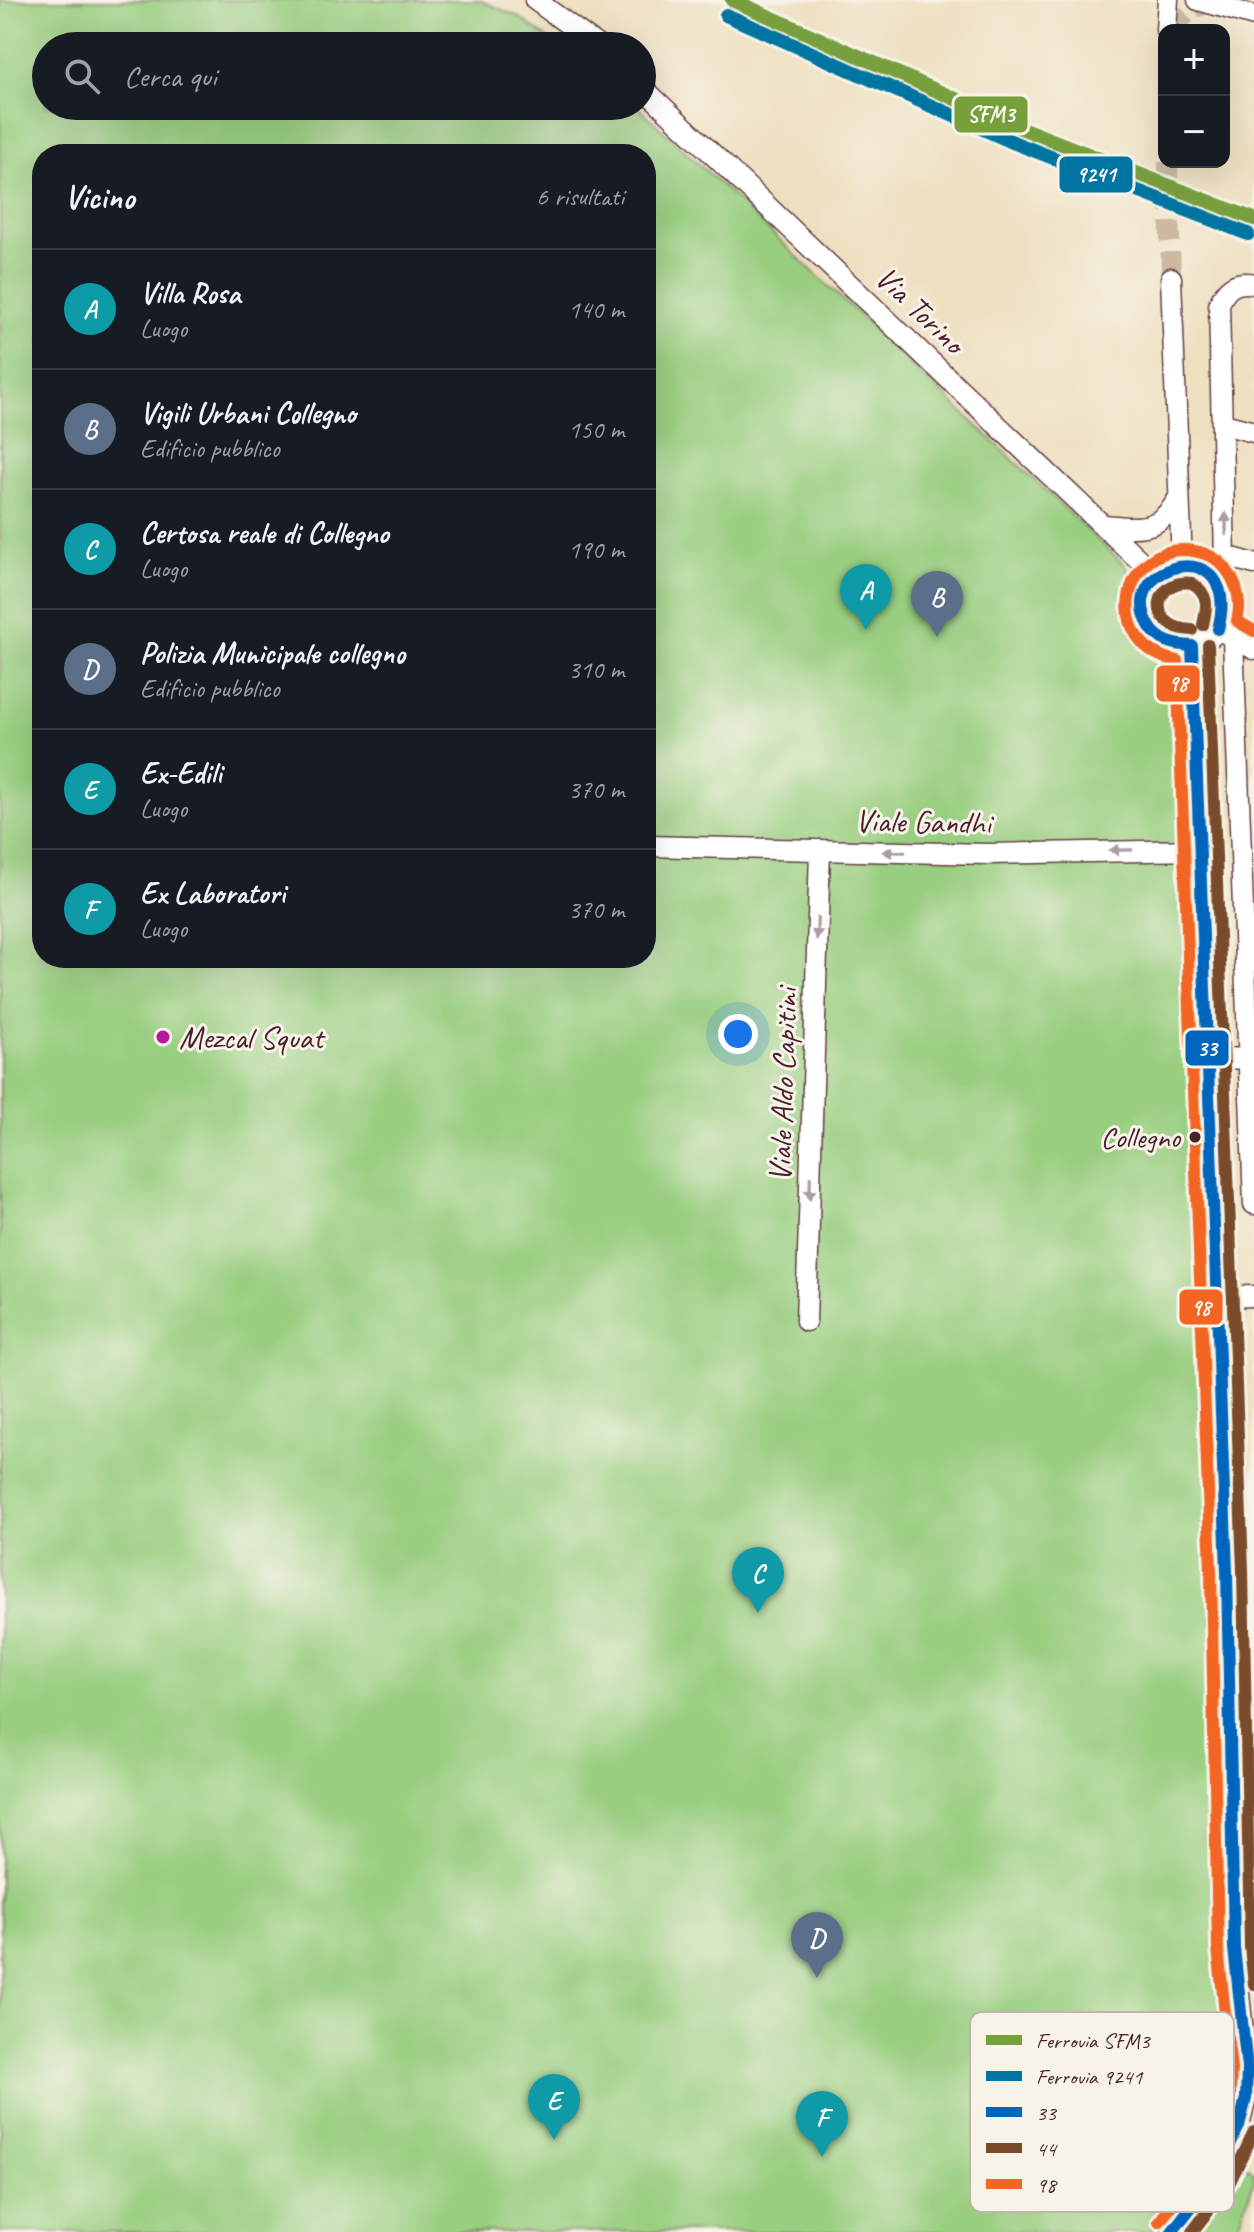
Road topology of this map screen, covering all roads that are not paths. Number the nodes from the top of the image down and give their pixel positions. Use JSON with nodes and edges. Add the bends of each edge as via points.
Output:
{"nodes":[{"id":1,"x":535,"y":0,"type":"edge"},
{"id":2,"x":1168,"y":0,"type":"edge"},
{"id":3,"x":1198,"y":0,"type":"edge"},
{"id":4,"x":1247,"y":10,"type":"edge"},
{"id":5,"x":1166,"y":24,"type":"edge"},
{"id":6,"x":579,"y":32,"type":"edge"},
{"id":7,"x":656,"y":100,"type":"edge"},
{"id":8,"x":1171,"y":278,"type":"tunnel mouth"},
{"id":9,"x":1254,"y":284,"type":"edge"},
{"id":10,"x":1223,"y":424,"type":"junction"},
{"id":11,"x":1254,"y":432,"type":"edge"},
{"id":12,"x":1179,"y":497,"type":"junction"},
{"id":13,"x":1103,"y":525,"type":"junction"},
{"id":14,"x":1226,"y":556,"type":"junction"},
{"id":15,"x":1182,"y":564,"type":"junction"},
{"id":16,"x":1254,"y":564,"type":"edge"},
{"id":17,"x":1156,"y":576,"type":"junction"},
{"id":18,"x":1226,"y":602,"type":"junction"},
{"id":19,"x":1226,"y":634,"type":"junction"},
{"id":20,"x":1192,"y":646,"type":"junction"},
{"id":21,"x":1254,"y":649,"type":"edge"},
{"id":22,"x":656,"y":846,"type":"edge"},
{"id":23,"x":820,"y":850,"type":"junction"},
{"id":24,"x":1199,"y":850,"type":"junction"},
{"id":25,"x":1248,"y":866,"type":"edge"},
{"id":26,"x":1252,"y":1058,"type":"edge"},
{"id":27,"x":1207,"y":1059,"type":"junction"},
{"id":28,"x":1254,"y":1204,"type":"edge"},
{"id":29,"x":1254,"y":1296,"type":"edge"},
{"id":30,"x":1217,"y":1297,"type":"junction"},
{"id":31,"x":806,"y":1321,"type":"dead end"},
{"id":32,"x":1244,"y":1913,"type":"edge"},
{"id":33,"x":1251,"y":2067,"type":"edge"},
{"id":34,"x":1247,"y":2132,"type":"edge"},
{"id":35,"x":1234,"y":2150,"type":"edge"},
{"id":36,"x":1187,"y":2212,"type":"edge"},
{"id":37,"x":1172,"y":2232,"type":"edge"}],
"edges":[{"from":1,"to":6,"type":"street"},
{"from":2,"to":5,"type":"street"},
{"from":3,"to":4,"type":"street"},
{"from":7,"to":13,"type":"street","name":"Via Torino"},
{"from":8,"to":12,"type":"street"},
{"from":9,"to":10,"type":"street","via":[[1232,285],[1219,305]]},
{"from":10,"to":11,"type":"street"},
{"from":14,"to":10,"type":"street","one_way":true},
{"from":12,"to":13,"type":"street","via":[[1159,523]]},
{"from":12,"to":15,"type":"street"},
{"from":13,"to":17,"type":"street","name":"Via Torino"},
{"from":14,"to":16,"type":"street"},
{"from":14,"to":18,"type":"street"},
{"from":15,"to":17,"type":"street"},
{"from":15,"to":18,"type":"street","via":[[1211,574]]},
{"from":17,"to":20,"type":"street","via":[[1143,603],[1145,619],[1165,642]]},
{"from":18,"to":19,"type":"street"},
{"from":19,"to":20,"type":"street"},
{"from":19,"to":21,"type":"street"},
{"from":19,"to":25,"type":"street"},
{"from":20,"to":24,"type":"street"},
{"from":22,"to":23,"type":"street","name":"Viale Gandhi"},
{"from":24,"to":23,"type":"street","name":"Viale Gandhi","one_way":true},
{"from":23,"to":31,"type":"street","name":"Viale Aldo Capitini","one_way":true},
{"from":24,"to":27,"type":"street"},
{"from":25,"to":26,"type":"street"},
{"from":26,"to":27,"type":"street"},
{"from":26,"to":28,"type":"street"},
{"from":27,"to":30,"type":"street"},
{"from":29,"to":30,"type":"street"},
{"from":30,"to":32,"type":"street"},
{"from":32,"to":33,"type":"street","via":[[1234,1948]]},
{"from":33,"to":34,"type":"street"},
{"from":34,"to":35,"type":"street"},
{"from":36,"to":37,"type":"street"}]}
